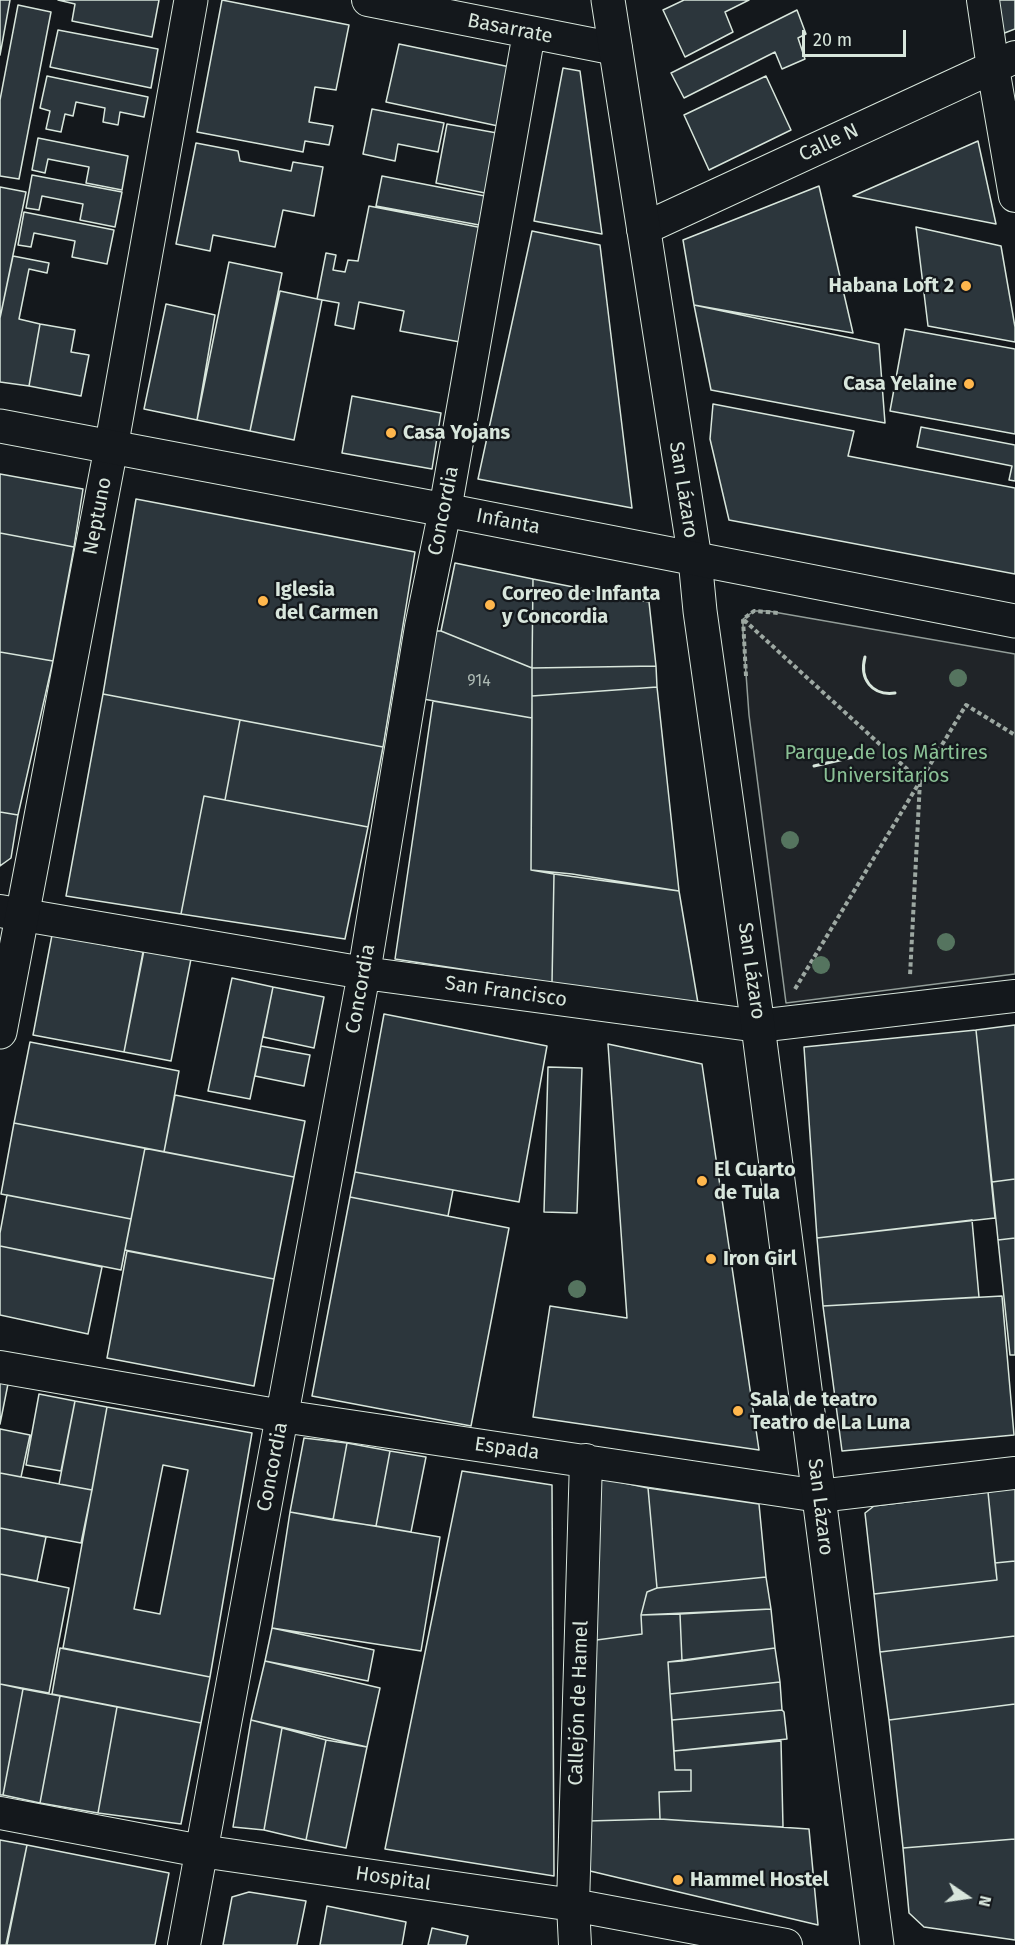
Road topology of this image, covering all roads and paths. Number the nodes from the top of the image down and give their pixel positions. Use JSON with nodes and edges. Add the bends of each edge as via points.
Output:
{"nodes":[{"id":1,"x":191,"y":0,"type":"edge"},
{"id":2,"x":368,"y":0,"type":"edge"},
{"id":3,"x":608,"y":0,"type":"edge"},
{"id":4,"x":983,"y":0,"type":"edge"},
{"id":5,"x":530,"y":33,"type":"junction"},
{"id":6,"x":616,"y":49,"type":"junction"},
{"id":7,"x":1004,"y":62,"type":"edge"},
{"id":8,"x":1015,"y":196,"type":"edge"},
{"id":9,"x":643,"y":229,"type":"junction"},
{"id":10,"x":0,"y":426,"type":"edge"},
{"id":11,"x":111,"y":448,"type":"junction"},
{"id":12,"x":445,"y":510,"type":"junction"},
{"id":13,"x":694,"y":559,"type":"junction"},
{"id":14,"x":789,"y":615,"type":"dead end"},
{"id":15,"x":743,"y":619,"type":"junction"},
{"id":16,"x":1015,"y":621,"type":"edge"},
{"id":17,"x":747,"y":679,"type":"dead end"},
{"id":18,"x":1015,"y":735,"type":"edge"},
{"id":19,"x":920,"y":781,"type":"junction"},
{"id":20,"x":11,"y":913,"type":"edge"},
{"id":21,"x":364,"y":973,"type":"junction"},
{"id":22,"x":1015,"y":996,"type":"edge"},
{"id":23,"x":908,"y":1008,"type":"junction"},
{"id":24,"x":758,"y":1026,"type":"junction"},
{"id":25,"x":0,"y":1032,"type":"edge"},
{"id":26,"x":0,"y":1367,"type":"edge"},
{"id":27,"x":282,"y":1416,"type":"junction"},
{"id":28,"x":586,"y":1460,"type":"junction"},
{"id":29,"x":1015,"y":1473,"type":"edge"},
{"id":30,"x":819,"y":1496,"type":"junction"},
{"id":31,"x":0,"y":1813,"type":"edge"},
{"id":32,"x":201,"y":1851,"type":"junction"},
{"id":33,"x":573,"y":1905,"type":"junction"},
{"id":34,"x":184,"y":1945,"type":"edge"},
{"id":35,"x":575,"y":1945,"type":"edge"},
{"id":36,"x":786,"y":1945,"type":"edge"},
{"id":37,"x":877,"y":1945,"type":"edge"}],
"edges":[{"from":1,"to":11,"type":"main road","name":"Neptuno"},
{"from":2,"to":5,"type":"street","name":"Basarrate"},
{"from":3,"to":6,"type":"main road","name":"San Lázaro"},
{"from":4,"to":7,"type":"street"},
{"from":5,"to":6,"type":"street","name":"Basarrate"},
{"from":5,"to":12,"type":"street","name":"Concordia"},
{"from":6,"to":9,"type":"main road","name":"San Lázaro"},
{"from":7,"to":8,"type":"street"},
{"from":7,"to":9,"type":"street","name":"Calle N"},
{"from":9,"to":13,"type":"main road","name":"San Lázaro"},
{"from":10,"to":11,"type":"main road","name":"Infanta"},
{"from":11,"to":12,"type":"main road","name":"Infanta"},
{"from":11,"to":20,"type":"main road","name":"Neptuno"},
{"from":12,"to":13,"type":"main road","name":"Infanta"},
{"from":12,"to":21,"type":"street","name":"Concordia","via":[[421,627]]},
{"from":13,"to":16,"type":"main road","name":"Infanta"},
{"from":13,"to":24,"type":"main road","name":"San Lázaro"},
{"from":14,"to":15,"type":"path","via":[[753,611]]},
{"from":15,"to":17,"type":"path"},
{"from":15,"to":19,"type":"path"},
{"from":18,"to":19,"type":"path","via":[[966,705]]},
{"from":19,"to":23,"type":"path"},
{"from":19,"to":24,"type":"path","via":[[786,1003]]},
{"from":20,"to":21,"type":"street","name":"San Francisco"},
{"from":20,"to":25,"type":"main road","name":"Neptuno"},
{"from":21,"to":24,"type":"street","name":"San Francisco"},
{"from":21,"to":27,"type":"street","name":"Concordia"},
{"from":22,"to":23,"type":"street","name":"San Francisco"},
{"from":23,"to":24,"type":"street","name":"San Francisco"},
{"from":24,"to":30,"type":"main road","name":"San Lázaro"},
{"from":26,"to":27,"type":"street","name":"Espada"},
{"from":27,"to":28,"type":"street","name":"Espada"},
{"from":27,"to":32,"type":"street","name":"Concordia"},
{"from":28,"to":30,"type":"street","name":"Espada"},
{"from":28,"to":33,"type":"street","name":"Callejón de Hamel"},
{"from":29,"to":30,"type":"street","name":"Espada"},
{"from":30,"to":37,"type":"main road","name":"San Lázaro"},
{"from":31,"to":32,"type":"street","name":"Hospital"},
{"from":32,"to":33,"type":"street","name":"Hospital"},
{"from":32,"to":34,"type":"street","name":"Concordia"},
{"from":33,"to":35,"type":"street","name":"Callejón de Hamel"},
{"from":33,"to":36,"type":"street","name":"Hospital"}]}
